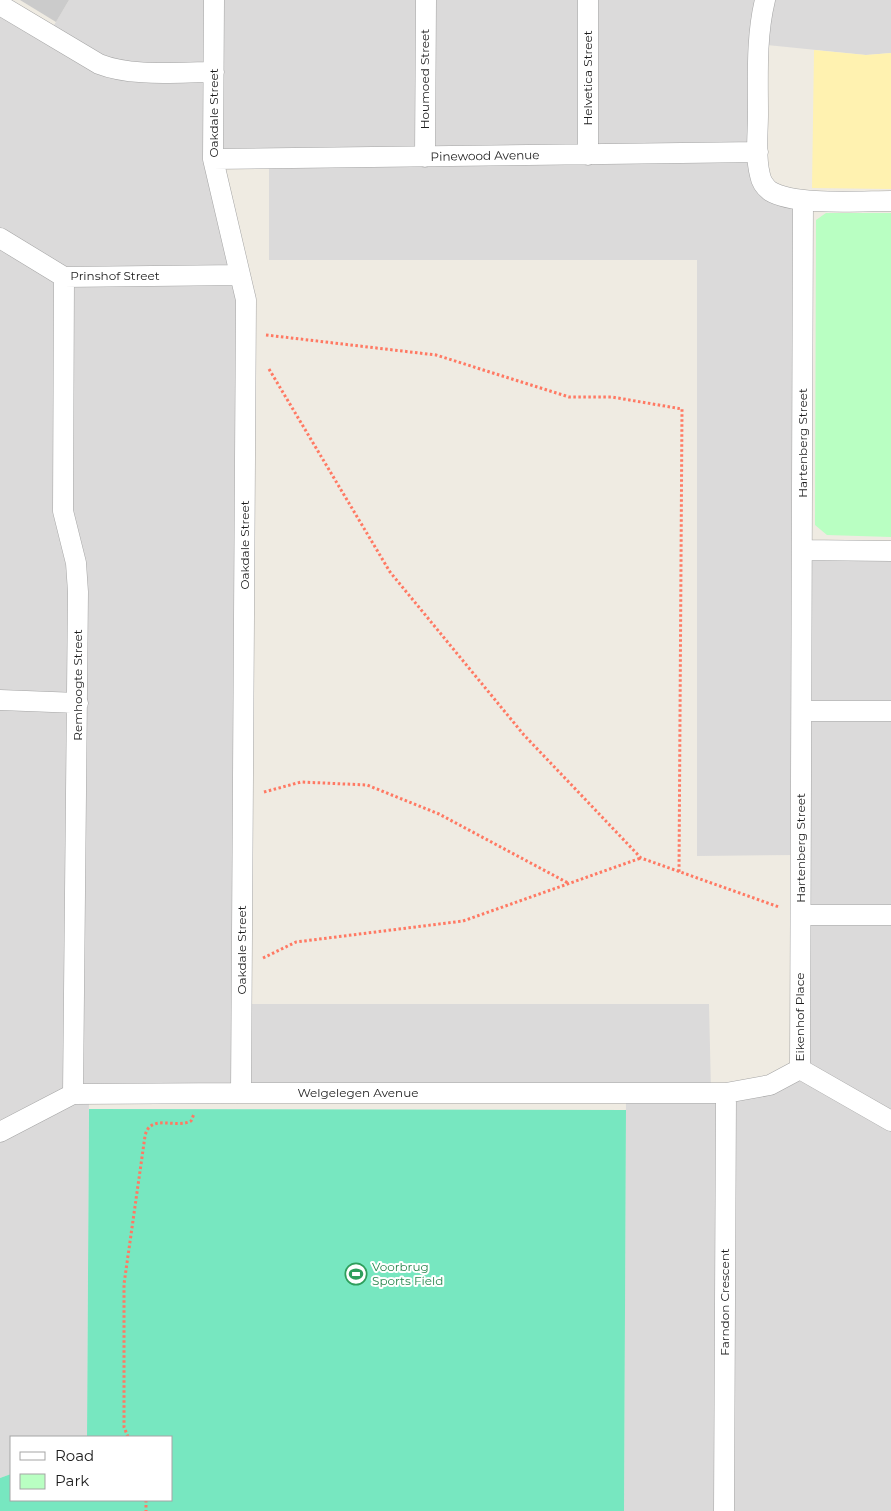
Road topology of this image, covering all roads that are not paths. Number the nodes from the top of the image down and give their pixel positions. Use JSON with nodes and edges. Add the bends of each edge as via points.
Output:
{"nodes":[{"id":1,"x":214,"y":0,"type":"edge"},
{"id":2,"x":426,"y":0,"type":"edge"},
{"id":3,"x":588,"y":0,"type":"edge"},
{"id":4,"x":765,"y":0,"type":"edge"},
{"id":5,"x":0,"y":5,"type":"edge"},
{"id":6,"x":214,"y":72,"type":"junction"},
{"id":7,"x":758,"y":152,"type":"junction"},
{"id":8,"x":588,"y":155,"type":"junction"},
{"id":9,"x":425,"y":157,"type":"junction"},
{"id":10,"x":213,"y":158,"type":"junction"},
{"id":11,"x":803,"y":200,"type":"junction"},
{"id":12,"x":891,"y":201,"type":"edge"},
{"id":13,"x":0,"y":238,"type":"edge"},
{"id":14,"x":240,"y":275,"type":"junction"},
{"id":15,"x":64,"y":277,"type":"junction"},
{"id":16,"x":802,"y":550,"type":"junction"},
{"id":17,"x":891,"y":550,"type":"edge"},
{"id":18,"x":0,"y":700,"type":"edge"},
{"id":19,"x":78,"y":703,"type":"junction"},
{"id":20,"x":802,"y":711,"type":"junction"},
{"id":21,"x":891,"y":711,"type":"edge"},
{"id":22,"x":801,"y":915,"type":"junction"},
{"id":23,"x":891,"y":915,"type":"edge"},
{"id":24,"x":800,"y":1069,"type":"junction"},
{"id":25,"x":241,"y":1093,"type":"junction"},
{"id":26,"x":726,"y":1093,"type":"junction"},
{"id":27,"x":73,"y":1094,"type":"junction"},
{"id":28,"x":891,"y":1121,"type":"edge"},
{"id":29,"x":0,"y":1132,"type":"edge"},
{"id":30,"x":724,"y":1511,"type":"edge"}],
"edges":[{"from":1,"to":6,"type":"street","name":"Oakdale Street"},
{"from":2,"to":9,"type":"street","name":"Houmoed Street"},
{"from":3,"to":8,"type":"street","name":"Helvetica Street"},
{"from":4,"to":7,"type":"street","via":[[760,21]]},
{"from":5,"to":6,"type":"street","via":[[109,68],[129,72]]},
{"from":6,"to":10,"type":"street","name":"Oakdale Street"},
{"from":7,"to":8,"type":"street","name":"Pinewood Avenue"},
{"from":7,"to":11,"type":"street","via":[[760,176],[769,190]]},
{"from":8,"to":9,"type":"street","name":"Pinewood Avenue"},
{"from":9,"to":10,"type":"street","name":"Pinewood Avenue"},
{"from":10,"to":14,"type":"street","name":"Oakdale Street"},
{"from":11,"to":12,"type":"street"},
{"from":11,"to":16,"type":"street","name":"Hartenberg Street"},
{"from":13,"to":15,"type":"street","name":"Prinshof Street"},
{"from":14,"to":15,"type":"street","name":"Prinshof Street"},
{"from":14,"to":25,"type":"street","name":"Oakdale Street","via":[[246,300]]},
{"from":15,"to":19,"type":"street","name":"Remhoogte Street","via":[[63,511],[78,577]]},
{"from":16,"to":17,"type":"street"},
{"from":16,"to":20,"type":"street","name":"Hartenberg Street"},
{"from":18,"to":19,"type":"street"},
{"from":19,"to":27,"type":"street","name":"Remhoogte Street"},
{"from":20,"to":21,"type":"street"},
{"from":20,"to":22,"type":"street","name":"Hartenberg Street"},
{"from":22,"to":23,"type":"street"},
{"from":22,"to":24,"type":"street","name":"Eikenhof Place"},
{"from":24,"to":26,"type":"street","name":"Eikenhof Place","via":[[770,1085]]},
{"from":24,"to":28,"type":"street"},
{"from":25,"to":26,"type":"street","name":"Welgelegen Avenue"},
{"from":25,"to":27,"type":"street","name":"Welgelegen Avenue"},
{"from":26,"to":30,"type":"street","name":"Farndon Crescent"},
{"from":27,"to":29,"type":"street","name":"Welgelegen Avenue"}]}
